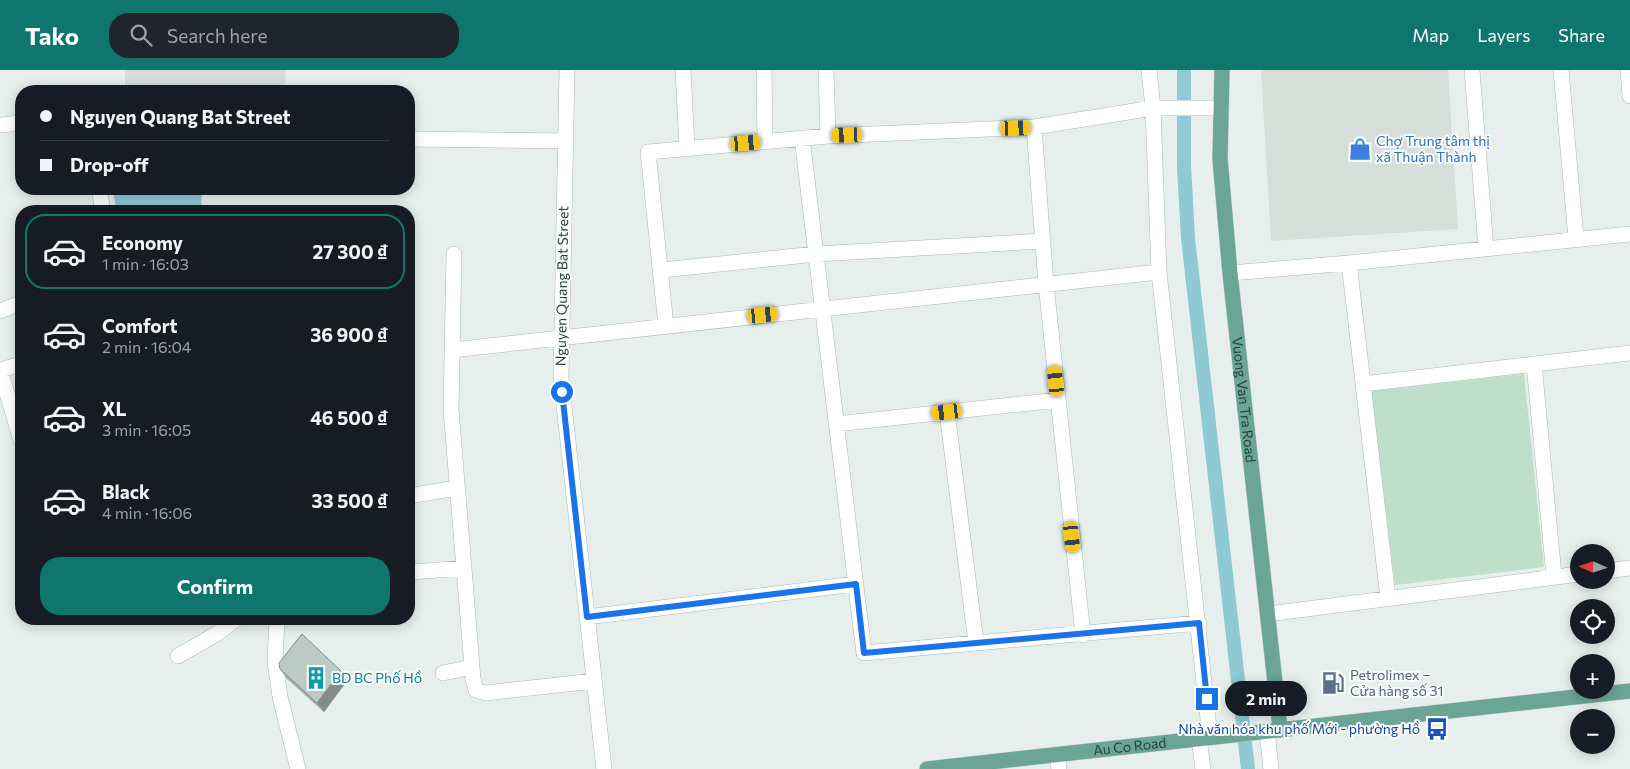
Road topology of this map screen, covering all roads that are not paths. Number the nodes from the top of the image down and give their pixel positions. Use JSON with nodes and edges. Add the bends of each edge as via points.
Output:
{"nodes":[{"id":1,"x":567,"y":70,"type":"edge"},
{"id":2,"x":683,"y":70,"type":"edge"},
{"id":3,"x":764,"y":70,"type":"edge"},
{"id":4,"x":826,"y":70,"type":"edge"},
{"id":5,"x":1149,"y":70,"type":"edge"},
{"id":6,"x":1222,"y":70,"type":"edge"},
{"id":7,"x":1472,"y":70,"type":"edge"},
{"id":8,"x":1561,"y":70,"type":"edge"},
{"id":9,"x":1628,"y":70,"type":"edge"},
{"id":10,"x":1630,"y":96,"type":"edge"},
{"id":11,"x":1153,"y":108,"type":"junction"},
{"id":12,"x":1221,"y":108,"type":"junction"},
{"id":13,"x":15,"y":123,"type":"edge"},
{"id":14,"x":0,"y":125,"type":"edge"},
{"id":15,"x":1034,"y":127,"type":"junction"},
{"id":16,"x":828,"y":136,"type":"junction"},
{"id":17,"x":802,"y":138,"type":"junction"},
{"id":18,"x":415,"y":139,"type":"edge"},
{"id":19,"x":564,"y":141,"type":"junction"},
{"id":20,"x":765,"y":141,"type":"junction"},
{"id":21,"x":687,"y":148,"type":"junction"},
{"id":22,"x":1630,"y":234,"type":"edge"},
{"id":23,"x":1576,"y":238,"type":"junction"},
{"id":24,"x":1042,"y":241,"type":"junction"},
{"id":25,"x":1486,"y":249,"type":"junction"},
{"id":26,"x":454,"y":254,"type":"dead end"},
{"id":27,"x":816,"y":254,"type":"junction"},
{"id":28,"x":1349,"y":263,"type":"junction"},
{"id":29,"x":662,"y":270,"type":"junction"},
{"id":30,"x":1159,"y":272,"type":"junction"},
{"id":31,"x":1230,"y":273,"type":"junction"},
{"id":32,"x":1046,"y":284,"type":"junction"},
{"id":33,"x":15,"y":305,"type":"edge"},
{"id":34,"x":822,"y":309,"type":"junction"},
{"id":35,"x":0,"y":311,"type":"edge"},
{"id":36,"x":666,"y":326,"type":"junction"},
{"id":37,"x":560,"y":338,"type":"junction"},
{"id":38,"x":452,"y":350,"type":"junction"},
{"id":39,"x":1630,"y":353,"type":"edge"},
{"id":40,"x":1534,"y":364,"type":"junction"},
{"id":41,"x":15,"y":366,"type":"edge"},
{"id":42,"x":0,"y":370,"type":"edge"},
{"id":43,"x":1363,"y":384,"type":"junction"},
{"id":44,"x":1058,"y":400,"type":"junction"},
{"id":45,"x":947,"y":412,"type":"junction"},
{"id":46,"x":15,"y":420,"type":"edge"},
{"id":47,"x":836,"y":424,"type":"junction"},
{"id":48,"x":457,"y":488,"type":"junction"},
{"id":49,"x":415,"y":495,"type":"edge"},
{"id":50,"x":464,"y":568,"type":"junction"},
{"id":51,"x":1630,"y":568,"type":"edge"},
{"id":52,"x":1615,"y":570,"type":"edge"},
{"id":53,"x":415,"y":572,"type":"edge"},
{"id":54,"x":1570,"y":575,"type":"edge"},
{"id":55,"x":1554,"y":576,"type":"junction"},
{"id":56,"x":856,"y":584,"type":"junction"},
{"id":57,"x":1388,"y":598,"type":"junction"},
{"id":58,"x":1268,"y":614,"type":"junction"},
{"id":59,"x":587,"y":617,"type":"junction"},
{"id":60,"x":1199,"y":623,"type":"junction"},
{"id":61,"x":228,"y":625,"type":"edge"},
{"id":62,"x":277,"y":625,"type":"edge"},
{"id":63,"x":1083,"y":634,"type":"junction"},
{"id":64,"x":976,"y":643,"type":"junction"},
{"id":65,"x":178,"y":656,"type":"dead end"},
{"id":66,"x":472,"y":667,"type":"junction"},
{"id":67,"x":443,"y":673,"type":"dead end"},
{"id":68,"x":594,"y":681,"type":"junction"},
{"id":69,"x":1630,"y":690,"type":"edge"},
{"id":70,"x":1274,"y":729,"type":"junction"},
{"id":71,"x":1210,"y":737,"type":"junction"},
{"id":72,"x":1058,"y":762,"type":"edge"},
{"id":73,"x":946,"y":768,"type":"edge"},
{"id":74,"x":298,"y":769,"type":"edge"},
{"id":75,"x":604,"y":769,"type":"edge"},
{"id":76,"x":927,"y":769,"type":"edge"},
{"id":77,"x":1203,"y":769,"type":"edge"},
{"id":78,"x":1272,"y":769,"type":"edge"}],
"edges":[{"from":1,"to":19,"type":"street","name":"Nguyen Quang Bat Street"},
{"from":2,"to":21,"type":"street"},
{"from":3,"to":20,"type":"street"},
{"from":4,"to":16,"type":"street"},
{"from":5,"to":11,"type":"street"},
{"from":6,"to":12,"type":"main road","name":"Vuong Van Tra Road"},
{"from":7,"to":25,"type":"street"},
{"from":8,"to":23,"type":"street"},
{"from":9,"to":10,"type":"street"},
{"from":11,"to":12,"type":"street"},
{"from":11,"to":15,"type":"street"},
{"from":11,"to":30,"type":"street"},
{"from":12,"to":31,"type":"main road","name":"Vuong Van Tra Road","via":[[1220,158]]},
{"from":13,"to":14,"type":"street"},
{"from":15,"to":16,"type":"street"},
{"from":15,"to":24,"type":"street"},
{"from":16,"to":17,"type":"street"},
{"from":17,"to":20,"type":"street"},
{"from":17,"to":27,"type":"street"},
{"from":18,"to":19,"type":"street"},
{"from":19,"to":37,"type":"street","name":"Nguyen Quang Bat Street"},
{"from":20,"to":21,"type":"street"},
{"from":21,"to":29,"type":"street","via":[[648,152]]},
{"from":22,"to":23,"type":"street"},
{"from":23,"to":25,"type":"street"},
{"from":24,"to":27,"type":"street"},
{"from":24,"to":32,"type":"street"},
{"from":25,"to":28,"type":"street"},
{"from":26,"to":38,"type":"street"},
{"from":27,"to":29,"type":"street"},
{"from":27,"to":34,"type":"street"},
{"from":28,"to":31,"type":"street"},
{"from":28,"to":43,"type":"street"},
{"from":29,"to":36,"type":"street"},
{"from":30,"to":32,"type":"street"},
{"from":30,"to":60,"type":"street"},
{"from":31,"to":58,"type":"main road","name":"Vuong Van Tra Road"},
{"from":32,"to":34,"type":"street"},
{"from":32,"to":44,"type":"street"},
{"from":33,"to":35,"type":"street"},
{"from":34,"to":36,"type":"street"},
{"from":34,"to":47,"type":"street"},
{"from":36,"to":37,"type":"street"},
{"from":37,"to":38,"type":"street"},
{"from":37,"to":59,"type":"street","name":"Nguyen Quang Bat Street","via":[[560,378]]},
{"from":38,"to":48,"type":"street","via":[[451,409]]},
{"from":39,"to":40,"type":"street"},
{"from":40,"to":43,"type":"street"},
{"from":40,"to":55,"type":"street"},
{"from":41,"to":42,"type":"street"},
{"from":42,"to":46,"type":"street"},
{"from":43,"to":57,"type":"street"},
{"from":44,"to":45,"type":"street"},
{"from":44,"to":63,"type":"street"},
{"from":45,"to":47,"type":"street"},
{"from":45,"to":64,"type":"street"},
{"from":47,"to":56,"type":"street"},
{"from":48,"to":49,"type":"street"},
{"from":48,"to":50,"type":"street"},
{"from":50,"to":53,"type":"street"},
{"from":50,"to":66,"type":"street"},
{"from":51,"to":52,"type":"street"},
{"from":54,"to":55,"type":"street"},
{"from":55,"to":57,"type":"street"},
{"from":56,"to":59,"type":"street"},
{"from":56,"to":64,"type":"street","via":[[864,653]]},
{"from":57,"to":58,"type":"street"},
{"from":58,"to":70,"type":"main road","name":"Vuong Van Tra Road"},
{"from":59,"to":68,"type":"street","name":"Nguyen Quang Bat Street"},
{"from":60,"to":63,"type":"street"},
{"from":60,"to":71,"type":"street"},
{"from":61,"to":65,"type":"street"},
{"from":62,"to":74,"type":"street","via":[[275,661],[280,697]]},
{"from":63,"to":64,"type":"street"},
{"from":66,"to":67,"type":"street"},
{"from":66,"to":68,"type":"street","via":[[476,690],[485,693]]},
{"from":68,"to":75,"type":"street","name":"Nguyen Quang Bat Street"},
{"from":69,"to":70,"type":"main road","name":"Au Co Road"},
{"from":70,"to":71,"type":"main road","name":"Au Co Road"},
{"from":70,"to":78,"type":"street"},
{"from":71,"to":72,"type":"main road","name":"Au Co Road"},
{"from":71,"to":77,"type":"street"},
{"from":72,"to":73,"type":"main road","name":"Au Co Road"},
{"from":73,"to":76,"type":"main road","name":"Au Co Road"}]}
